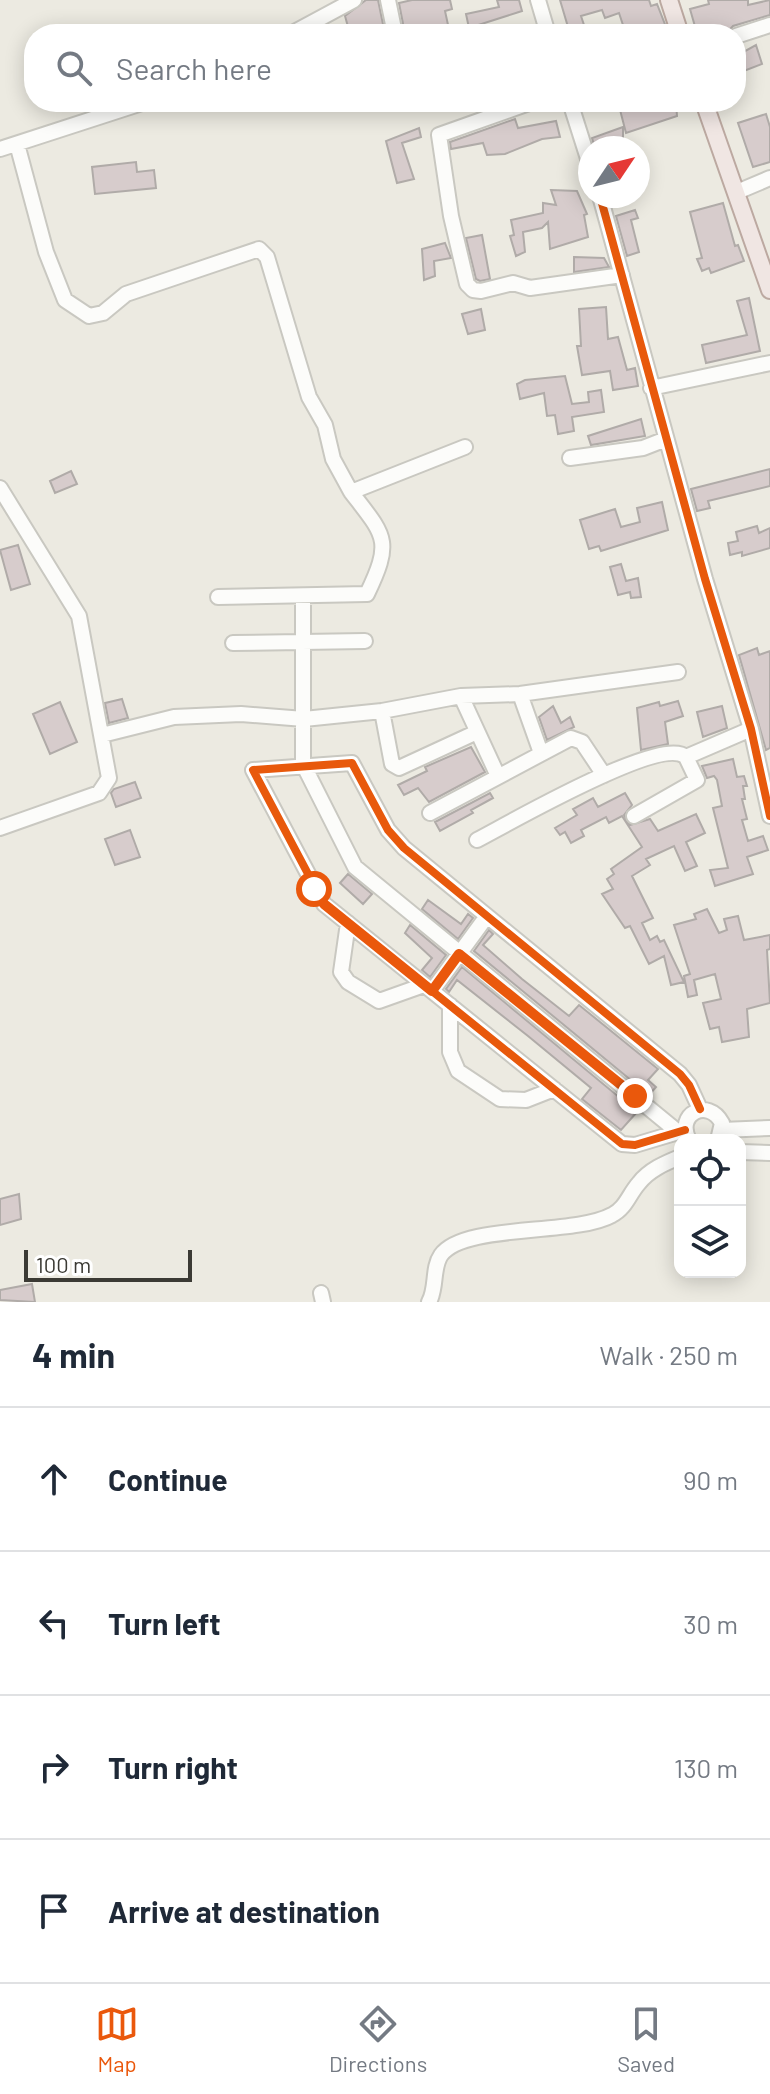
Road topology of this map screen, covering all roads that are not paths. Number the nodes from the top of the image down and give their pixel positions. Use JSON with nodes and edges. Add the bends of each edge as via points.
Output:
{"nodes":[{"id":1,"x":388,"y":0,"type":"edge"},
{"id":2,"x":538,"y":0,"type":"edge"},
{"id":3,"x":669,"y":0,"type":"edge"},
{"id":4,"x":352,"y":1,"type":"edge"},
{"id":5,"x":309,"y":24,"type":"edge"},
{"id":6,"x":393,"y":24,"type":"edge"},
{"id":7,"x":545,"y":24,"type":"edge"},
{"id":8,"x":677,"y":24,"type":"edge"},
{"id":9,"x":770,"y":25,"type":"edge"},
{"id":10,"x":746,"y":33,"type":"edge"},
{"id":11,"x":115,"y":112,"type":"edge"},
{"id":12,"x":504,"y":112,"type":"edge"},
{"id":13,"x":573,"y":112,"type":"edge"},
{"id":14,"x":708,"y":112,"type":"edge"},
{"id":15,"x":581,"y":136,"type":"edge"},
{"id":16,"x":31,"y":140,"type":"junction"},
{"id":17,"x":0,"y":149,"type":"edge"},
{"id":18,"x":770,"y":178,"type":"edge"},
{"id":19,"x":737,"y":192,"type":"junction"},
{"id":20,"x":603,"y":208,"type":"edge"},
{"id":21,"x":622,"y":275,"type":"junction"},
{"id":22,"x":770,"y":290,"type":"edge"},
{"id":23,"x":770,"y":363,"type":"edge"},
{"id":24,"x":651,"y":388,"type":"junction"},
{"id":25,"x":666,"y":439,"type":"junction"},
{"id":26,"x":465,"y":447,"type":"dead end"},
{"id":27,"x":570,"y":458,"type":"dead end"},
{"id":28,"x":0,"y":488,"type":"edge"},
{"id":29,"x":351,"y":492,"type":"junction"},
{"id":30,"x":303,"y":596,"type":"junction"},
{"id":31,"x":218,"y":597,"type":"dead end"},
{"id":32,"x":365,"y":641,"type":"dead end"},
{"id":33,"x":233,"y":643,"type":"dead end"},
{"id":34,"x":304,"y":643,"type":"junction"},
{"id":35,"x":678,"y":672,"type":"dead end"},
{"id":36,"x":520,"y":694,"type":"junction"},
{"id":37,"x":461,"y":696,"type":"junction"},
{"id":38,"x":382,"y":711,"type":"junction"},
{"id":39,"x":304,"y":719,"type":"junction"},
{"id":40,"x":751,"y":729,"type":"junction"},
{"id":41,"x":477,"y":732,"type":"junction"},
{"id":42,"x":102,"y":735,"type":"junction"},
{"id":43,"x":541,"y":753,"type":"junction"},
{"id":44,"x":686,"y":757,"type":"junction"},
{"id":45,"x":303,"y":764,"type":"junction"},
{"id":46,"x":497,"y":774,"type":"junction"},
{"id":47,"x":604,"y":775,"type":"junction"},
{"id":48,"x":768,"y":794,"type":"edge"},
{"id":49,"x":430,"y":813,"type":"dead end"},
{"id":50,"x":634,"y":816,"type":"dead end"},
{"id":51,"x":770,"y":816,"type":"edge"},
{"id":52,"x":0,"y":828,"type":"edge"},
{"id":53,"x":477,"y":840,"type":"dead end"},
{"id":54,"x":487,"y":916,"type":"junction"},
{"id":55,"x":348,"y":923,"type":"junction"},
{"id":56,"x":459,"y":954,"type":"junction"},
{"id":57,"x":428,"y":988,"type":"junction"},
{"id":58,"x":450,"y":1005,"type":"junction"},
{"id":59,"x":554,"y":1089,"type":"junction"},
{"id":60,"x":700,"y":1109,"type":"junction"},
{"id":61,"x":770,"y":1128,"type":"edge"},
{"id":62,"x":684,"y":1134,"type":"edge"},
{"id":63,"x":720,"y":1134,"type":"edge"},
{"id":64,"x":727,"y":1134,"type":"edge"},
{"id":65,"x":674,"y":1136,"type":"edge"},
{"id":66,"x":746,"y":1152,"type":"edge"},
{"id":67,"x":770,"y":1153,"type":"edge"},
{"id":68,"x":674,"y":1160,"type":"edge"},
{"id":69,"x":429,"y":1302,"type":"edge"}],
"edges":[{"from":1,"to":6,"type":"street"},
{"from":2,"to":7,"type":"street"},
{"from":3,"to":8,"type":"main road"},
{"from":4,"to":5,"type":"street"},
{"from":9,"to":10,"type":"street"},
{"from":11,"to":16,"type":"street"},
{"from":12,"to":21,"type":"street","via":[[439,135],[467,284],[481,291],[513,283],[530,288]]},
{"from":13,"to":15,"type":"street"},
{"from":14,"to":19,"type":"main road"},
{"from":16,"to":17,"type":"street"},
{"from":16,"to":29,"type":"street","via":[[46,252],[65,300],[89,316],[103,313],[126,294],[259,249],[267,257],[309,397]]},
{"from":18,"to":19,"type":"street"},
{"from":19,"to":22,"type":"main road"},
{"from":20,"to":21,"type":"street"},
{"from":21,"to":24,"type":"street"},
{"from":23,"to":24,"type":"street"},
{"from":24,"to":25,"type":"street"},
{"from":25,"to":27,"type":"street","via":[[643,448]]},
{"from":25,"to":40,"type":"street"},
{"from":26,"to":29,"type":"street"},
{"from":28,"to":42,"type":"street","via":[[79,616]]},
{"from":29,"to":30,"type":"street","via":[[383,534],[382,563],[367,594]]},
{"from":30,"to":31,"type":"street"},
{"from":30,"to":34,"type":"street"},
{"from":32,"to":34,"type":"street"},
{"from":33,"to":34,"type":"street"},
{"from":34,"to":39,"type":"street"},
{"from":35,"to":36,"type":"street"},
{"from":36,"to":37,"type":"street"},
{"from":36,"to":43,"type":"street"},
{"from":37,"to":38,"type":"street"},
{"from":37,"to":41,"type":"street"},
{"from":38,"to":39,"type":"street"},
{"from":38,"to":41,"type":"street","via":[[392,764],[399,768]]},
{"from":39,"to":42,"type":"street","via":[[241,714],[174,717]]},
{"from":39,"to":45,"type":"street"},
{"from":40,"to":44,"type":"street"},
{"from":40,"to":48,"type":"street"},
{"from":41,"to":46,"type":"street"},
{"from":42,"to":52,"type":"street","via":[[109,778],[99,793]]},
{"from":43,"to":46,"type":"street"},
{"from":43,"to":47,"type":"street","via":[[577,738]]},
{"from":44,"to":47,"type":"street","via":[[672,752]]},
{"from":44,"to":50,"type":"street","via":[[697,780]]},
{"from":45,"to":54,"type":"street","via":[[352,763],[393,836]]},
{"from":45,"to":55,"type":"street","via":[[258,767],[253,772],[320,898]]},
{"from":45,"to":56,"type":"street","via":[[355,867]]},
{"from":46,"to":49,"type":"street"},
{"from":47,"to":53,"type":"street"},
{"from":48,"to":51,"type":"street"},
{"from":54,"to":56,"type":"street"},
{"from":54,"to":60,"type":"street","via":[[680,1074]]},
{"from":55,"to":57,"type":"street"},
{"from":55,"to":57,"type":"street","via":[[341,966],[348,982],[379,1001]]},
{"from":56,"to":57,"type":"street"},
{"from":56,"to":62,"type":"street"},
{"from":57,"to":58,"type":"street"},
{"from":58,"to":59,"type":"street"},
{"from":58,"to":59,"type":"street","via":[[450,1052],[458,1071],[500,1099],[526,1100]]},
{"from":59,"to":65,"type":"street","via":[[622,1144]]},
{"from":60,"to":62,"type":"street","via":[[687,1118]]},
{"from":60,"to":63,"type":"street","via":[[719,1116]]},
{"from":61,"to":64,"type":"street"},
{"from":66,"to":67,"type":"street"},
{"from":68,"to":69,"type":"street","via":[[650,1172],[611,1216],[450,1247],[438,1263]]}]}
